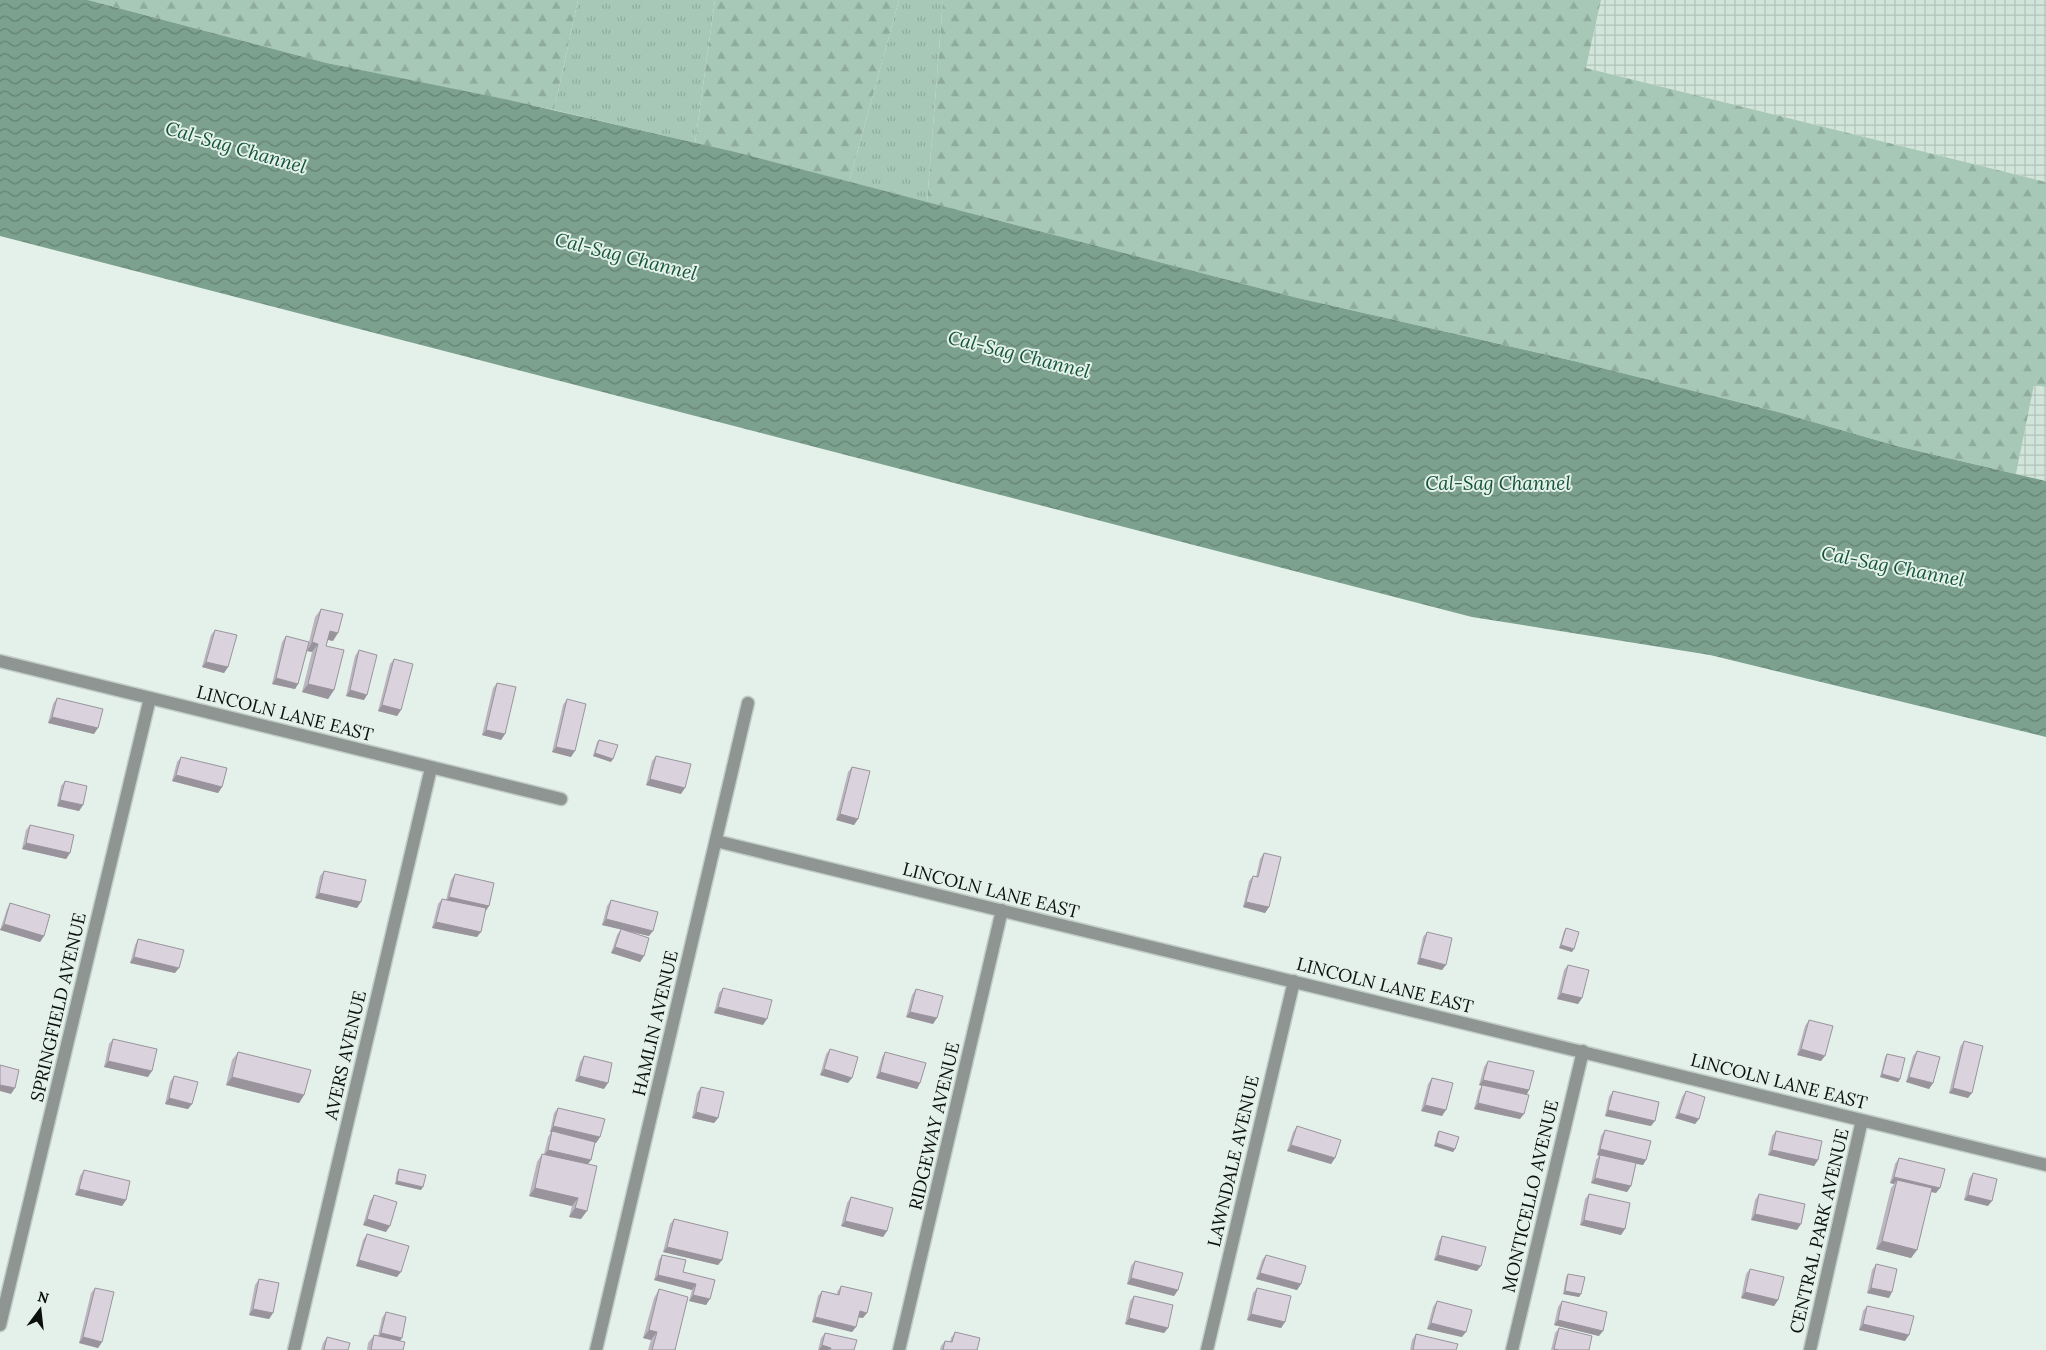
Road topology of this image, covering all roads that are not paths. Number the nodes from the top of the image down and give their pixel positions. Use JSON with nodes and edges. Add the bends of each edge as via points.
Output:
{"nodes":[{"id":1,"x":0,"y":661,"type":"edge"},
{"id":2,"x":150,"y":698,"type":"junction"},
{"id":3,"x":748,"y":703,"type":"dead end"},
{"id":4,"x":431,"y":768,"type":"junction"},
{"id":5,"x":561,"y":800,"type":"dead end"},
{"id":6,"x":716,"y":841,"type":"junction"},
{"id":7,"x":1002,"y":910,"type":"junction"},
{"id":8,"x":1294,"y":981,"type":"junction"},
{"id":9,"x":1583,"y":1051,"type":"junction"},
{"id":10,"x":1862,"y":1120,"type":"junction"},
{"id":11,"x":2046,"y":1164,"type":"edge"},
{"id":12,"x":0,"y":1325,"type":"edge"},
{"id":13,"x":294,"y":1350,"type":"edge"},
{"id":14,"x":596,"y":1350,"type":"edge"},
{"id":15,"x":899,"y":1350,"type":"edge"},
{"id":16,"x":1207,"y":1350,"type":"edge"},
{"id":17,"x":1512,"y":1350,"type":"edge"},
{"id":18,"x":1810,"y":1350,"type":"edge"}],
"edges":[{"from":1,"to":2,"type":"street","name":"LINCOLN LANE EAST"},
{"from":2,"to":4,"type":"street","name":"LINCOLN LANE EAST"},
{"from":2,"to":12,"type":"street","name":"SPRINGFIELD AVENUE"},
{"from":3,"to":6,"type":"street","name":"HAMLIN AVENUE"},
{"from":4,"to":5,"type":"street","name":"LINCOLN LANE EAST"},
{"from":4,"to":13,"type":"street","name":"AVERS AVENUE"},
{"from":6,"to":7,"type":"street","name":"LINCOLN LANE EAST"},
{"from":6,"to":14,"type":"street","name":"HAMLIN AVENUE"},
{"from":7,"to":8,"type":"street","name":"LINCOLN LANE EAST"},
{"from":7,"to":15,"type":"street","name":"RIDGEWAY AVENUE"},
{"from":8,"to":9,"type":"street","name":"LINCOLN LANE EAST"},
{"from":8,"to":16,"type":"street","name":"LAWNDALE AVENUE"},
{"from":9,"to":10,"type":"street","name":"LINCOLN LANE EAST"},
{"from":9,"to":17,"type":"street","name":"MONTICELLO AVENUE"},
{"from":10,"to":11,"type":"street","name":"LINCOLN LANE EAST"},
{"from":10,"to":18,"type":"street","name":"CENTRAL PARK AVENUE"}]}
